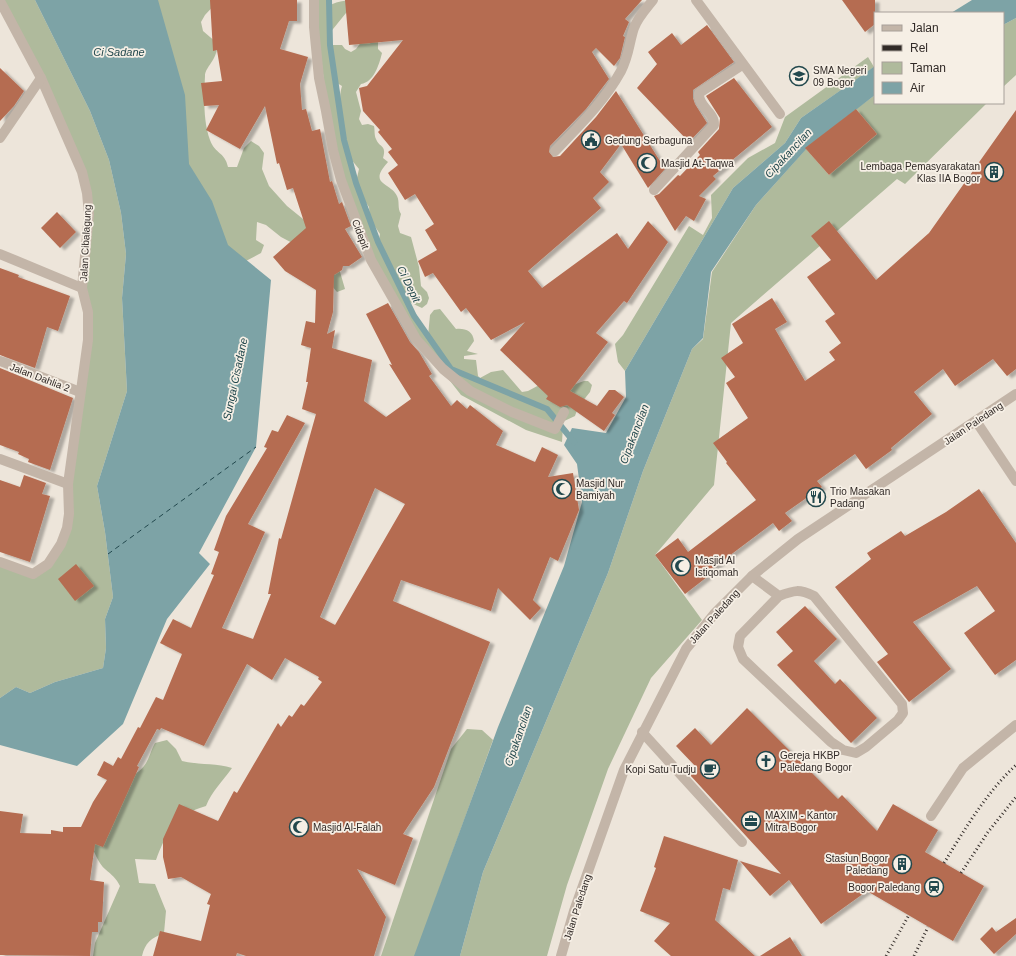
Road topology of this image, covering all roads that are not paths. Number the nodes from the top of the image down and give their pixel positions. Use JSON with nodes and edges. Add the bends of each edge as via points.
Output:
{"nodes":[{"id":1,"x":314,"y":0,"type":"edge"},
{"id":2,"x":653,"y":0,"type":"edge"},
{"id":3,"x":696,"y":0,"type":"edge"},
{"id":4,"x":0,"y":1,"type":"edge"},
{"id":5,"x":742,"y":64,"type":"junction"},
{"id":6,"x":41,"y":78,"type":"junction"},
{"id":7,"x":780,"y":114,"type":"dead end"},
{"id":8,"x":0,"y":138,"type":"edge"},
{"id":9,"x":555,"y":151,"type":"dead end"},
{"id":10,"x":654,"y":190,"type":"dead end"},
{"id":11,"x":0,"y":254,"type":"edge"},
{"id":12,"x":82,"y":288,"type":"junction"},
{"id":13,"x":0,"y":361,"type":"edge"},
{"id":14,"x":80,"y":392,"type":"junction"},
{"id":15,"x":1016,"y":394,"type":"edge"},
{"id":16,"x":563,"y":414,"type":"dead end"},
{"id":17,"x":976,"y":421,"type":"junction"},
{"id":18,"x":0,"y":459,"type":"edge"},
{"id":19,"x":1016,"y":481,"type":"edge"},
{"id":20,"x":68,"y":484,"type":"junction"},
{"id":21,"x":0,"y":562,"type":"edge"},
{"id":22,"x":752,"y":576,"type":"junction"},
{"id":23,"x":779,"y":596,"type":"junction"},
{"id":24,"x":1016,"y":725,"type":"edge"},
{"id":25,"x":642,"y":732,"type":"junction"},
{"id":26,"x":931,"y":816,"type":"dead end"},
{"id":27,"x":742,"y":842,"type":"dead end"},
{"id":28,"x":561,"y":956,"type":"edge"}],
"edges":[{"from":1,"to":16,"type":"street","name":"Cidepit","via":[[319,78],[341,180],[371,260],[416,339],[443,369],[470,390],[512,412],[555,429]]},
{"from":2,"to":9,"type":"street","via":[[634,28],[629,54],[617,78],[602,101]]},
{"from":3,"to":5,"type":"street"},
{"from":4,"to":6,"type":"street","name":"Jalan Cibalagung"},
{"from":5,"to":7,"type":"street"},
{"from":5,"to":10,"type":"street","via":[[699,93],[699,100],[713,119],[714,125]]},
{"from":6,"to":8,"type":"street"},
{"from":6,"to":12,"type":"street","name":"Jalan Cibalagung","via":[[82,172],[87,193],[89,214]]},
{"from":11,"to":12,"type":"street"},
{"from":12,"to":14,"type":"street","name":"Jalan Cibalagung","via":[[88,312],[88,340]]},
{"from":13,"to":14,"type":"street","name":"Jalan Dahlia 2"},
{"from":14,"to":20,"type":"street","name":"Jalan Cibalagung"},
{"from":15,"to":17,"type":"street","name":"Jalan Paledang"},
{"from":17,"to":19,"type":"street"},
{"from":17,"to":22,"type":"street","name":"Jalan Paledang","via":[[798,539]]},
{"from":18,"to":20,"type":"street"},
{"from":20,"to":21,"type":"street","name":"Jalan Cibalagung","via":[[67,528],[61,544],[48,564],[33,574]]},
{"from":22,"to":23,"type":"street"},
{"from":22,"to":25,"type":"street","name":"Jalan Paledang","via":[[715,613],[686,649]]},
{"from":23,"to":23,"type":"street","via":[[740,636],[738,647],[743,659],[831,742],[843,750],[856,753],[898,720],[904,713],[902,704],[814,596],[802,590]]},
{"from":24,"to":26,"type":"street","via":[[963,768]]},
{"from":25,"to":27,"type":"street"},
{"from":25,"to":28,"type":"street","name":"Jalan Paledang","via":[[621,777]]}]}
